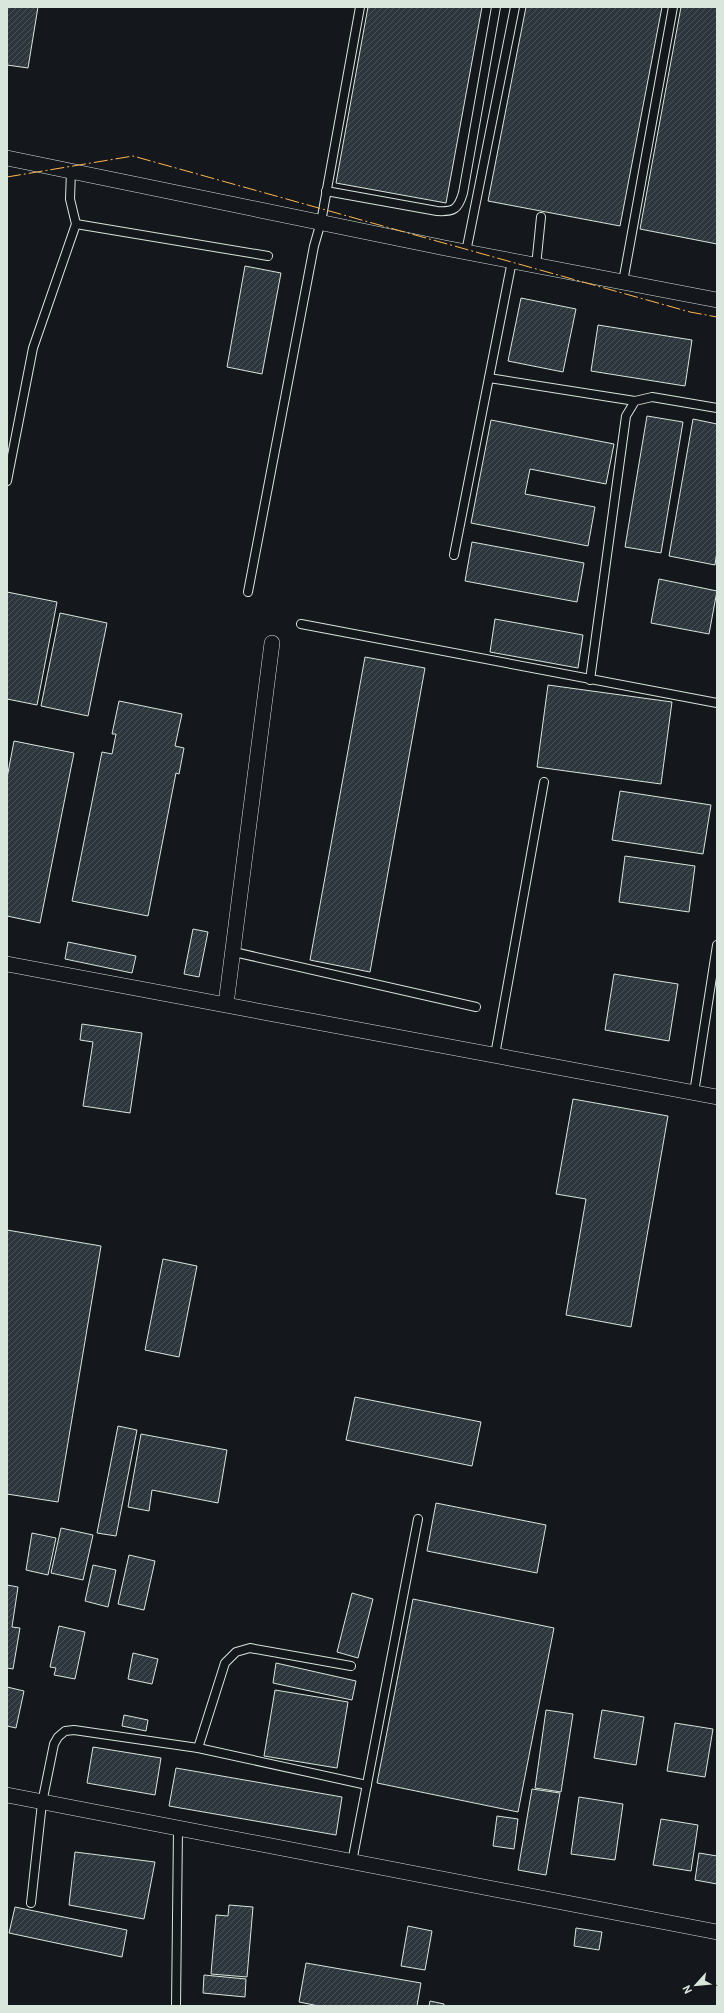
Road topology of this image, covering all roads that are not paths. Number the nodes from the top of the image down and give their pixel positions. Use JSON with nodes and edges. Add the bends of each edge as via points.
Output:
{"nodes":[{"id":1,"x":360,"y":7,"type":"edge"},
{"id":2,"x":496,"y":7,"type":"edge"},
{"id":3,"x":515,"y":7,"type":"edge"},
{"id":4,"x":673,"y":7,"type":"edge"},
{"id":5,"x":7,"y":158,"type":"edge"},
{"id":6,"x":71,"y":171,"type":"junction"},
{"id":7,"x":326,"y":191,"type":"junction"},
{"id":8,"x":541,"y":217,"type":"dead end"},
{"id":9,"x":321,"y":222,"type":"junction"},
{"id":10,"x":76,"y":224,"type":"junction"},
{"id":11,"x":466,"y":252,"type":"junction"},
{"id":12,"x":268,"y":256,"type":"dead end"},
{"id":13,"x":512,"y":261,"type":"junction"},
{"id":14,"x":536,"y":266,"type":"junction"},
{"id":15,"x":623,"y":282,"type":"junction"},
{"id":16,"x":717,"y":300,"type":"edge"},
{"id":17,"x":489,"y":378,"type":"junction"},
{"id":18,"x":635,"y":401,"type":"junction"},
{"id":19,"x":717,"y":408,"type":"edge"},
{"id":20,"x":7,"y":481,"type":"edge"},
{"id":21,"x":454,"y":555,"type":"dead end"},
{"id":22,"x":248,"y":592,"type":"dead end"},
{"id":23,"x":301,"y":624,"type":"dead end"},
{"id":24,"x":272,"y":643,"type":"dead end"},
{"id":25,"x":590,"y":680,"type":"junction"},
{"id":26,"x":717,"y":703,"type":"edge"},
{"id":27,"x":544,"y":782,"type":"dead end"},
{"id":28,"x":717,"y":945,"type":"edge"},
{"id":29,"x":234,"y":952,"type":"junction"},
{"id":30,"x":7,"y":964,"type":"edge"},
{"id":31,"x":226,"y":1004,"type":"junction"},
{"id":32,"x":476,"y":1007,"type":"dead end"},
{"id":33,"x":495,"y":1055,"type":"junction"},
{"id":34,"x":694,"y":1093,"type":"junction"},
{"id":35,"x":717,"y":1097,"type":"edge"},
{"id":36,"x":418,"y":1519,"type":"dead end"},
{"id":37,"x":351,"y":1666,"type":"dead end"},
{"id":38,"x":198,"y":1748,"type":"junction"},
{"id":39,"x":367,"y":1785,"type":"junction"},
{"id":40,"x":7,"y":1796,"type":"edge"},
{"id":41,"x":42,"y":1802,"type":"junction"},
{"id":42,"x":178,"y":1829,"type":"junction"},
{"id":43,"x":352,"y":1862,"type":"junction"},
{"id":44,"x":32,"y":1903,"type":"dead end"},
{"id":45,"x":717,"y":1932,"type":"edge"},
{"id":46,"x":176,"y":2006,"type":"edge"}],
"edges":[{"from":1,"to":7,"type":"lane"},
{"from":2,"to":7,"type":"lane","via":[[462,193],[456,208],[449,212],[437,211]]},
{"from":3,"to":11,"type":"lane"},
{"from":4,"to":15,"type":"lane"},
{"from":5,"to":6,"type":"street"},
{"from":6,"to":9,"type":"street"},
{"from":6,"to":10,"type":"lane","via":[[70,199]]},
{"from":7,"to":9,"type":"lane"},
{"from":8,"to":14,"type":"lane"},
{"from":9,"to":11,"type":"street"},
{"from":9,"to":22,"type":"lane","via":[[314,246]]},
{"from":10,"to":12,"type":"lane"},
{"from":10,"to":20,"type":"lane","via":[[33,348]]},
{"from":11,"to":13,"type":"street"},
{"from":13,"to":14,"type":"street"},
{"from":13,"to":17,"type":"lane"},
{"from":14,"to":15,"type":"street"},
{"from":15,"to":16,"type":"street"},
{"from":17,"to":18,"type":"lane"},
{"from":17,"to":21,"type":"lane"},
{"from":18,"to":19,"type":"lane","via":[[652,397]]},
{"from":18,"to":25,"type":"lane","via":[[626,416]]},
{"from":23,"to":25,"type":"lane"},
{"from":24,"to":29,"type":"street"},
{"from":25,"to":26,"type":"lane"},
{"from":27,"to":33,"type":"lane"},
{"from":28,"to":34,"type":"lane"},
{"from":29,"to":31,"type":"street"},
{"from":29,"to":32,"type":"lane"},
{"from":30,"to":31,"type":"street"},
{"from":31,"to":33,"type":"street"},
{"from":33,"to":34,"type":"street"},
{"from":34,"to":35,"type":"street"},
{"from":36,"to":39,"type":"lane"},
{"from":37,"to":38,"type":"lane","via":[[250,1648],[236,1652],[225,1663]]},
{"from":38,"to":39,"type":"lane"},
{"from":38,"to":41,"type":"lane","via":[[74,1730],[65,1731],[54,1744]]},
{"from":39,"to":43,"type":"lane"},
{"from":40,"to":41,"type":"street"},
{"from":41,"to":42,"type":"street"},
{"from":41,"to":44,"type":"lane"},
{"from":42,"to":43,"type":"street"},
{"from":42,"to":46,"type":"lane"},
{"from":43,"to":45,"type":"street"}]}
